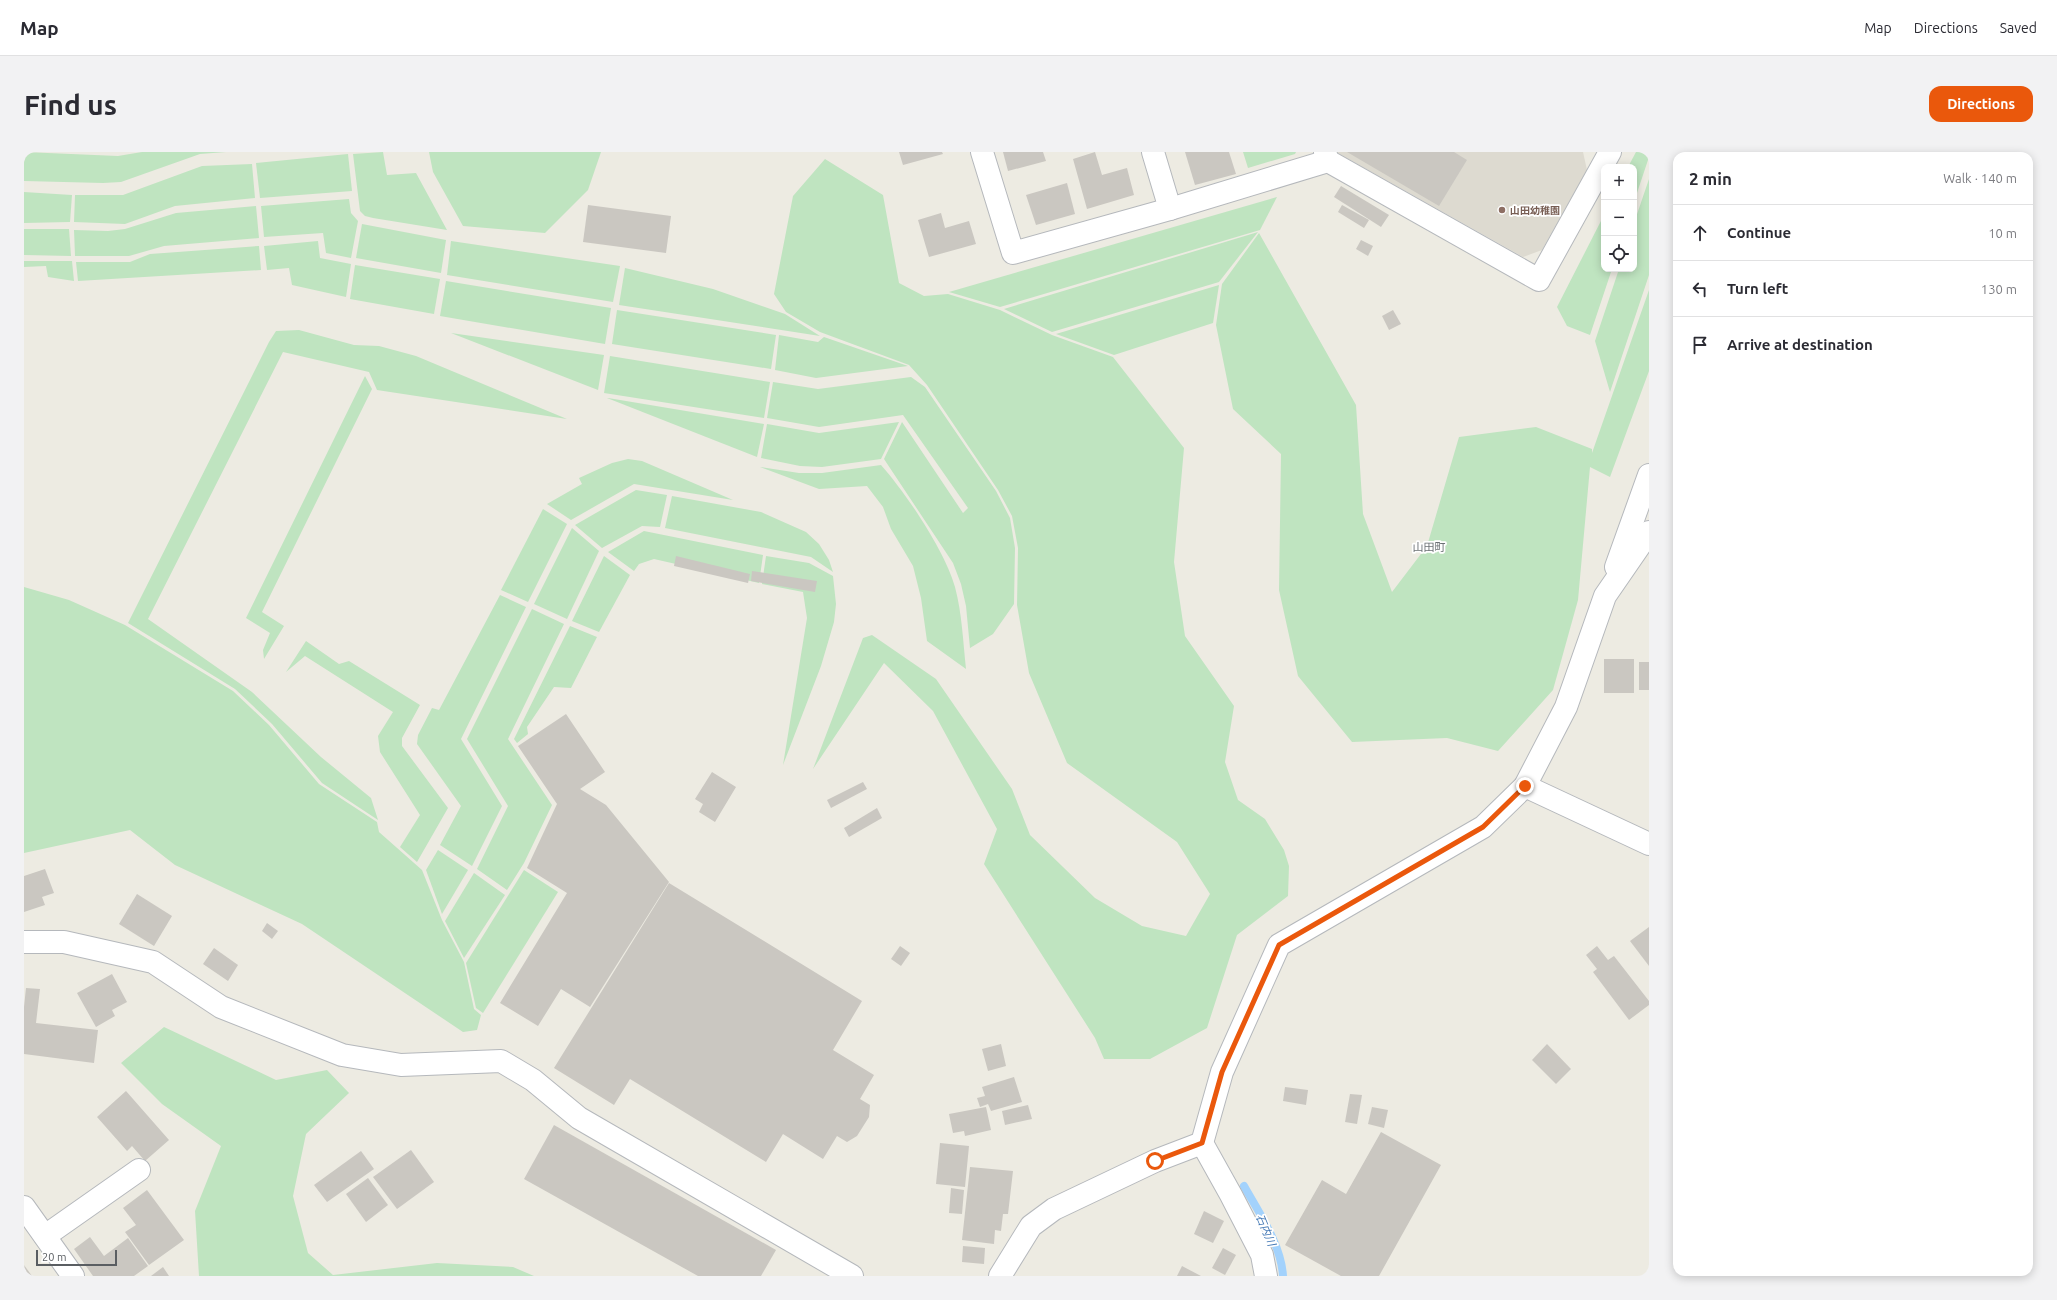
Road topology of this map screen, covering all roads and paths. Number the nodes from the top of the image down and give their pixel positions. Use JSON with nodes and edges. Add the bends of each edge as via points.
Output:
{"nodes":[{"id":1,"x":982,"y":152,"type":"edge"},
{"id":2,"x":1153,"y":152,"type":"edge"},
{"id":3,"x":1610,"y":152,"type":"edge"},
{"id":4,"x":1327,"y":156,"type":"edge"},
{"id":5,"x":1170,"y":209,"type":"junction"},
{"id":6,"x":1649,"y":475,"type":"edge"},
{"id":7,"x":1649,"y":532,"type":"edge"},
{"id":8,"x":1605,"y":596,"type":"junction"},
{"id":9,"x":1525,"y":786,"type":"junction"},
{"id":10,"x":1649,"y":844,"type":"edge"},
{"id":11,"x":24,"y":942,"type":"edge"},
{"id":12,"x":1202,"y":1143,"type":"junction"},
{"id":13,"x":140,"y":1170,"type":"dead end"},
{"id":14,"x":24,"y":1207,"type":"edge"},
{"id":15,"x":45,"y":1236,"type":"junction"},
{"id":16,"x":73,"y":1276,"type":"edge"},
{"id":17,"x":852,"y":1276,"type":"edge"},
{"id":18,"x":1000,"y":1276,"type":"edge"},
{"id":19,"x":1266,"y":1276,"type":"edge"}],
"edges":[{"from":1,"to":5,"type":"street","via":[[1013,253]]},
{"from":2,"to":5,"type":"street"},
{"from":3,"to":4,"type":"street","via":[[1539,280]]},
{"from":4,"to":5,"type":"street"},
{"from":6,"to":8,"type":"street"},
{"from":7,"to":8,"type":"street"},
{"from":8,"to":9,"type":"street","via":[[1566,707]]},
{"from":9,"to":10,"type":"street"},
{"from":9,"to":12,"type":"street","via":[[1483,827],[1279,945],[1222,1072]]},
{"from":11,"to":17,"type":"street","via":[[64,942],[153,962],[221,1007],[342,1055],[401,1065],[501,1061],[533,1080],[579,1118]]},
{"from":12,"to":18,"type":"street","via":[[1155,1161],[1054,1209],[1031,1226]]},
{"from":12,"to":19,"type":"street","via":[[1262,1255]]},
{"from":13,"to":15,"type":"street"},
{"from":14,"to":15,"type":"street"},
{"from":15,"to":16,"type":"street"}]}
